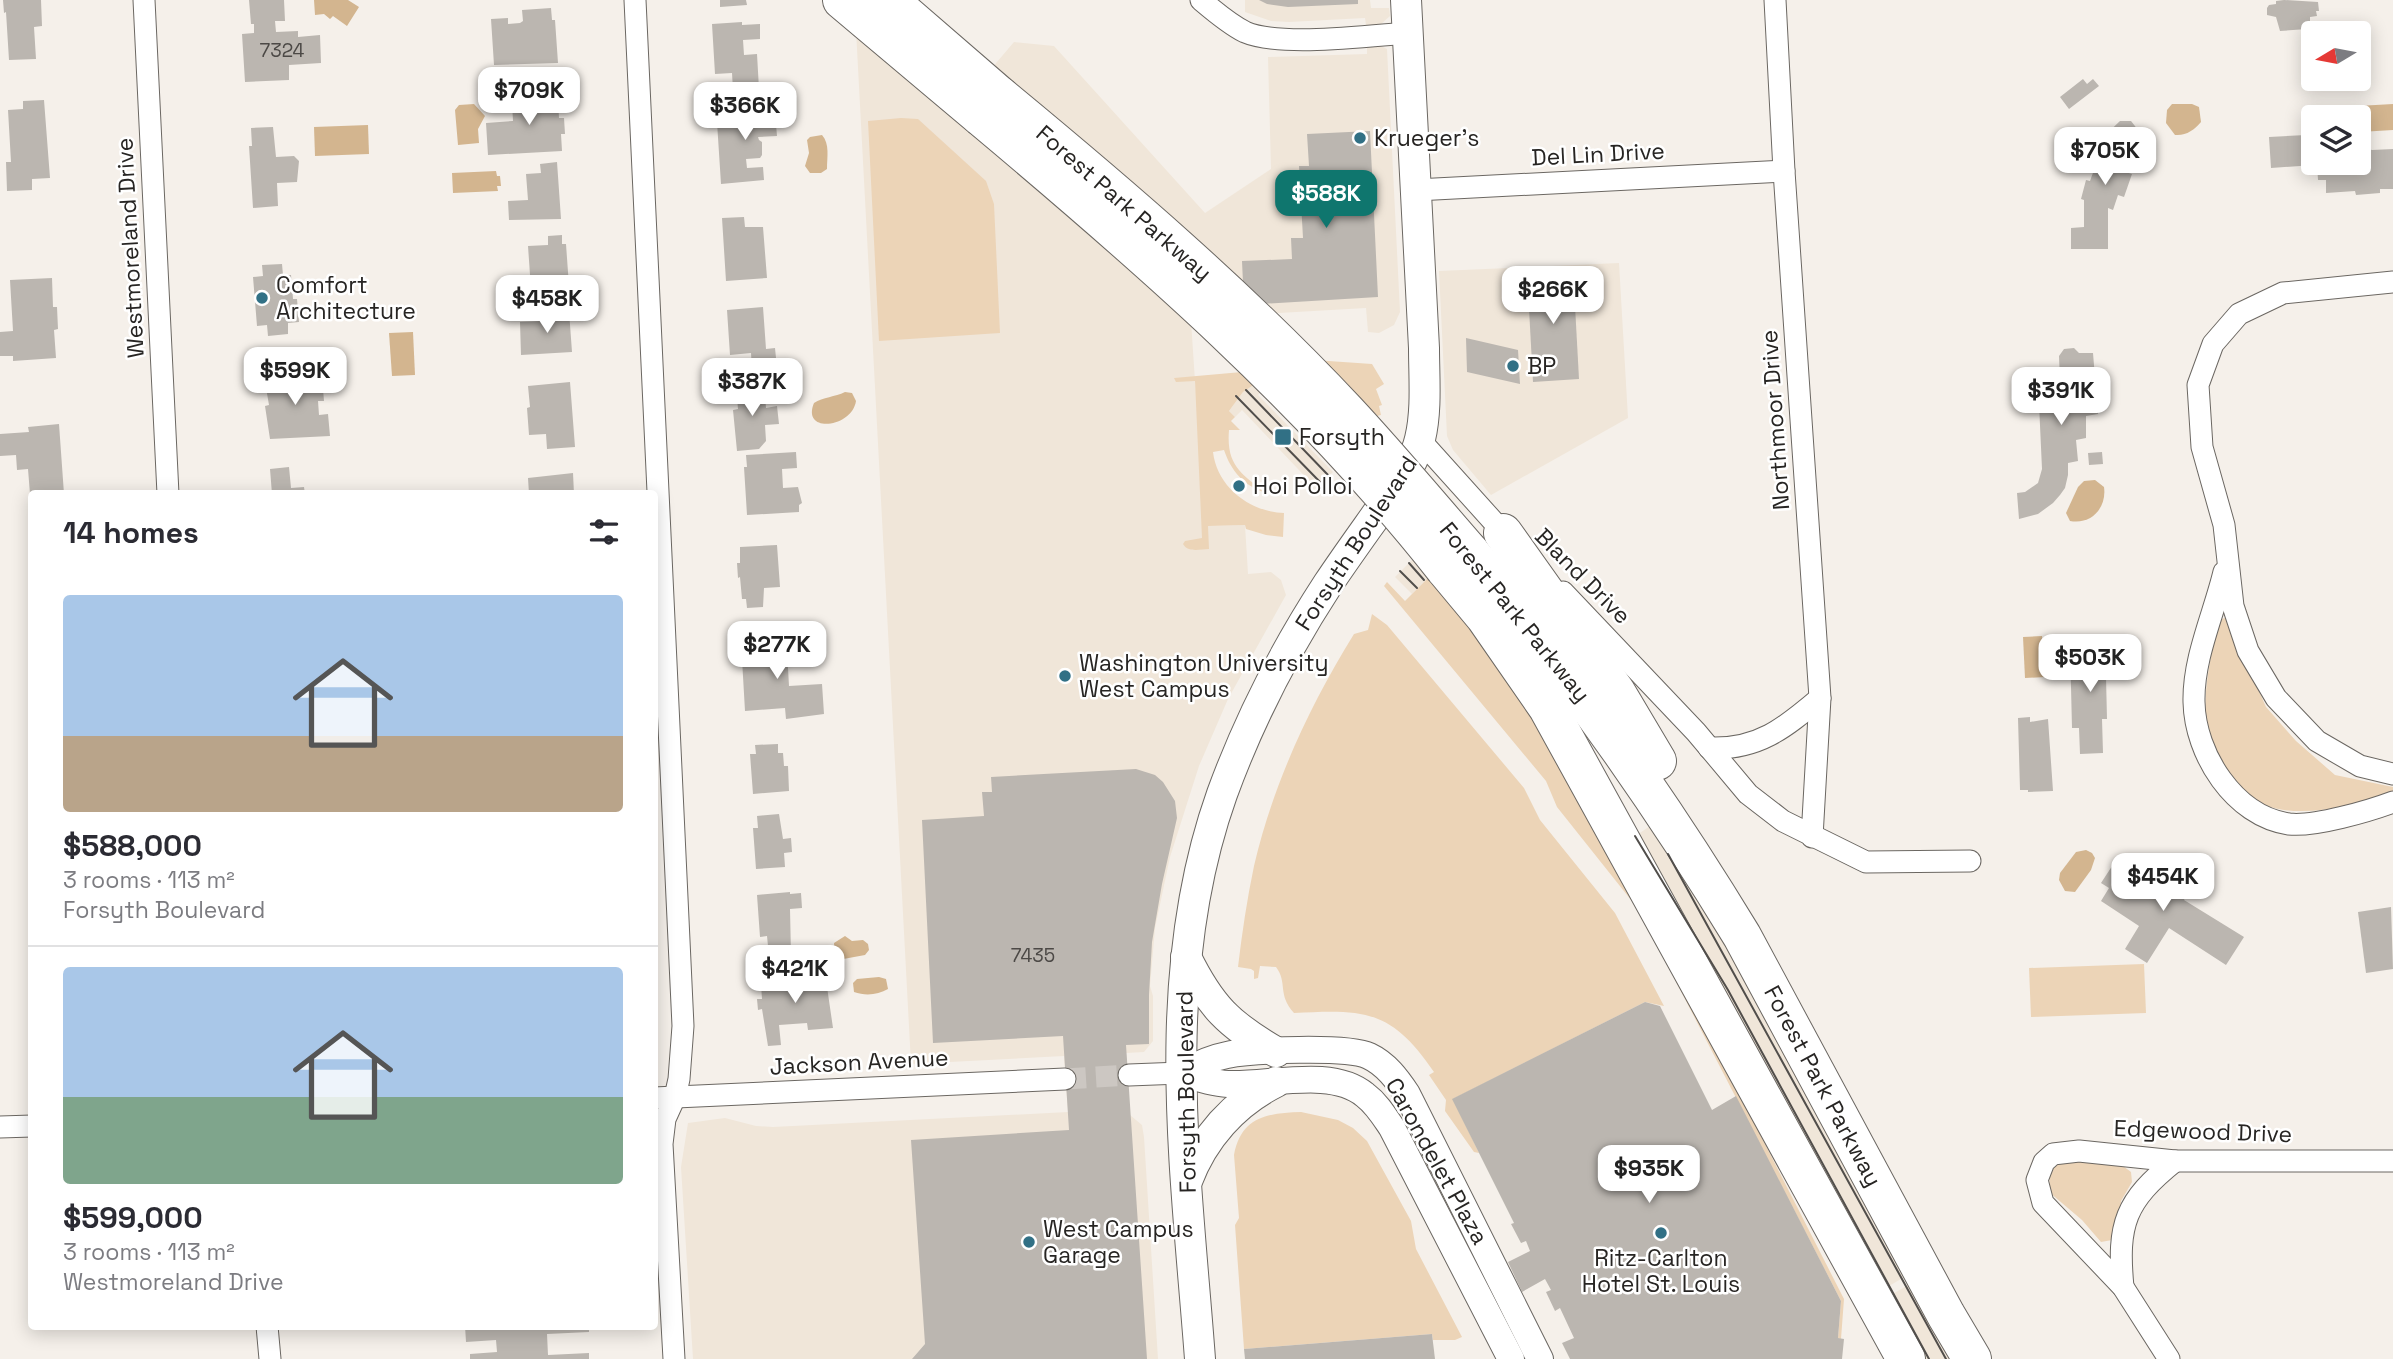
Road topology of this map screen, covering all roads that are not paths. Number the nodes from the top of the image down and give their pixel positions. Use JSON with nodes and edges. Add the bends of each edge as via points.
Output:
{"nodes":[{"id":1,"x":144,"y":0,"type":"edge"},
{"id":2,"x":635,"y":0,"type":"edge"},
{"id":3,"x":842,"y":0,"type":"edge"},
{"id":4,"x":888,"y":0,"type":"edge"},
{"id":5,"x":1201,"y":0,"type":"edge"},
{"id":6,"x":1406,"y":0,"type":"edge"},
{"id":7,"x":1775,"y":0,"type":"edge"},
{"id":8,"x":1407,"y":33,"type":"junction"},
{"id":9,"x":990,"y":106,"type":"junction"},
{"id":10,"x":1784,"y":171,"type":"junction"},
{"id":11,"x":1416,"y":190,"type":"junction"},
{"id":12,"x":2393,"y":282,"type":"edge"},
{"id":13,"x":1420,"y":440,"type":"junction"},
{"id":14,"x":168,"y":490,"type":"edge"},
{"id":15,"x":658,"y":490,"type":"edge"},
{"id":16,"x":658,"y":492,"type":"edge"},
{"id":17,"x":1503,"y":533,"type":"junction"},
{"id":18,"x":2227,"y":558,"type":"junction"},
{"id":19,"x":1457,"y":560,"type":"junction"},
{"id":20,"x":1820,"y":698,"type":"junction"},
{"id":21,"x":1709,"y":748,"type":"junction"},
{"id":22,"x":2393,"y":774,"type":"edge"},
{"id":23,"x":2393,"y":802,"type":"edge"},
{"id":24,"x":1812,"y":837,"type":"junction"},
{"id":25,"x":1970,"y":861,"type":"dead end"},
{"id":26,"x":1742,"y":936,"type":"junction"},
{"id":27,"x":1186,"y":957,"type":"junction"},
{"id":28,"x":1276,"y":1052,"type":"junction"},
{"id":29,"x":1181,"y":1073,"type":"junction"},
{"id":30,"x":1129,"y":1075,"type":"tunnel mouth"},
{"id":31,"x":1065,"y":1079,"type":"tunnel mouth"},
{"id":32,"x":1276,"y":1082,"type":"junction"},
{"id":33,"x":665,"y":1097,"type":"edge"},
{"id":34,"x":28,"y":1126,"type":"edge"},
{"id":35,"x":0,"y":1127,"type":"edge"},
{"id":36,"x":2175,"y":1161,"type":"junction"},
{"id":37,"x":2393,"y":1161,"type":"edge"},
{"id":38,"x":1187,"y":1182,"type":"junction"},
{"id":39,"x":2123,"y":1287,"type":"junction"},
{"id":40,"x":267,"y":1330,"type":"edge"},
{"id":41,"x":270,"y":1359,"type":"edge"},
{"id":42,"x":674,"y":1359,"type":"edge"},
{"id":43,"x":1200,"y":1359,"type":"edge"},
{"id":44,"x":1511,"y":1359,"type":"edge"},
{"id":45,"x":1540,"y":1359,"type":"edge"},
{"id":46,"x":1906,"y":1359,"type":"edge"},
{"id":47,"x":1972,"y":1359,"type":"edge"},
{"id":48,"x":2169,"y":1359,"type":"edge"}],
"edges":[{"from":1,"to":14,"type":"street","name":"Westmoreland Drive"},
{"from":2,"to":15,"type":"street"},
{"from":3,"to":9,"type":"highway","name":"Forest Park Parkway"},
{"from":4,"to":9,"type":"highway","name":"Forest Park Parkway"},
{"from":5,"to":8,"type":"street","via":[[1244,32],[1260,37]]},
{"from":6,"to":8,"type":"main road","name":"Forsyth Boulevard"},
{"from":7,"to":10,"type":"street","name":"Northmoor Drive"},
{"from":8,"to":11,"type":"main road","name":"Forsyth Boulevard"},
{"from":9,"to":19,"type":"highway","name":"Forest Park Parkway","bridge":true},
{"from":10,"to":11,"type":"street","name":"Del Lin Drive"},
{"from":10,"to":20,"type":"street","name":"Northmoor Drive"},
{"from":11,"to":13,"type":"main road","name":"Forsyth Boulevard","via":[[1425,382]]},
{"from":12,"to":18,"type":"street","via":[[2283,293],[2239,314],[2213,344],[2198,385],[2202,447],[2224,525]]},
{"from":13,"to":17,"type":"street","name":"Bland Drive"},
{"from":13,"to":27,"type":"main road","name":"Forsyth Boulevard","via":[[1396,486],[1286,652],[1241,746],[1204,857]]},
{"from":16,"to":33,"type":"street","via":[[683,1026]]},
{"from":17,"to":21,"type":"street","name":"Bland Drive"},
{"from":17,"to":26,"type":"highway","via":[[1643,737],[1693,826]]},
{"from":18,"to":22,"type":"street","via":[[2233,606],[2249,651],[2276,698],[2317,741],[2360,766]]},
{"from":18,"to":23,"type":"street","via":[[2202,642],[2194,702],[2205,755],[2227,789],[2259,813],[2289,824]]},
{"from":19,"to":26,"type":"highway","name":"Forest Park Parkway","via":[[1520,613],[1674,825]]},
{"from":19,"to":46,"type":"highway","name":"Forest Park Parkway","via":[[1493,628],[1548,708]]},
{"from":20,"to":21,"type":"street","via":[[1788,726],[1755,743]]},
{"from":20,"to":24,"type":"street","name":"Northmoor Drive"},
{"from":21,"to":24,"type":"street","name":"Bland Drive","via":[[1748,794]]},
{"from":24,"to":25,"type":"street","name":"Bland Drive","via":[[1866,862]]},
{"from":26,"to":47,"type":"highway","name":"Forest Park Parkway"},
{"from":27,"to":28,"type":"main road","via":[[1221,1013]]},
{"from":27,"to":29,"type":"main road","name":"Forsyth Boulevard"},
{"from":28,"to":29,"type":"street","name":"Carondelet Plaza","via":[[1230,1054]]},
{"from":28,"to":45,"type":"street","name":"Carondelet Plaza","via":[[1352,1051],[1367,1055],[1396,1077]]},
{"from":29,"to":30,"type":"street"},
{"from":29,"to":32,"type":"street","name":"Carondelet Plaza","via":[[1229,1084]]},
{"from":29,"to":38,"type":"main road","name":"Forsyth Boulevard"},
{"from":31,"to":33,"type":"street","name":"Jackson Avenue"},
{"from":32,"to":38,"type":"main road","via":[[1229,1115],[1203,1148]]},
{"from":32,"to":44,"type":"street","name":"Carondelet Plaza","via":[[1346,1084],[1380,1109]]},
{"from":33,"to":42,"type":"street","via":[[662,1144]]},
{"from":34,"to":35,"type":"street"},
{"from":36,"to":37,"type":"street","name":"Edgewood Drive"},
{"from":36,"to":39,"type":"street","via":[[2149,1181],[2132,1204],[2120,1250]]},
{"from":36,"to":39,"type":"street","name":"Edgewood Drive","via":[[2066,1151],[2044,1162],[2037,1180],[2043,1203]]},
{"from":38,"to":43,"type":"main road","name":"Forsyth Boulevard"},
{"from":39,"to":48,"type":"street"},
{"from":40,"to":41,"type":"street"}]}
